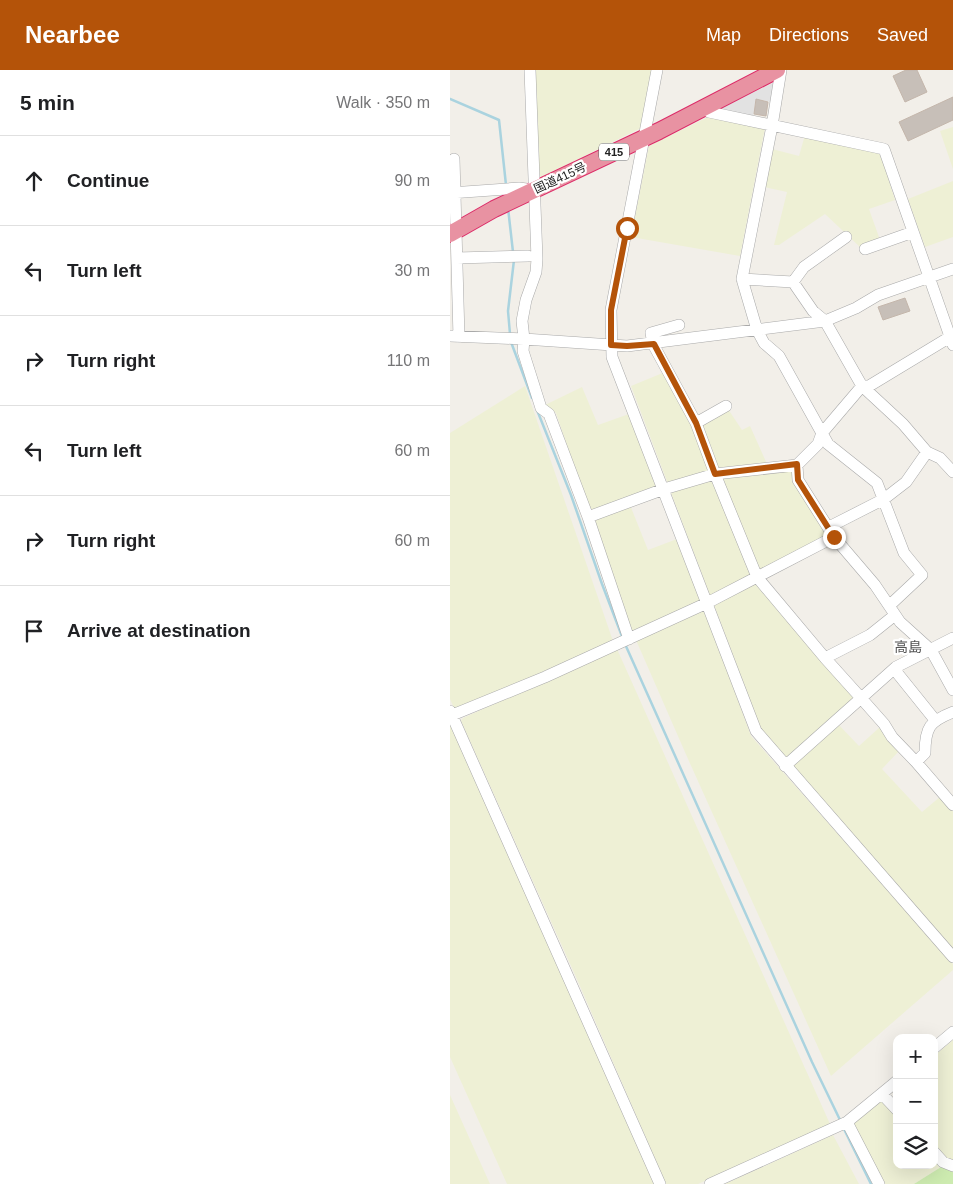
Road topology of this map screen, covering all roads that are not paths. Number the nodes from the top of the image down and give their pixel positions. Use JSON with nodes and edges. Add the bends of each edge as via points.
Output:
{"nodes":[{"id":1,"x":530,"y":70,"type":"edge"},
{"id":2,"x":658,"y":70,"type":"edge"},
{"id":3,"x":779,"y":70,"type":"edge"},
{"id":4,"x":704,"y":108,"type":"junction"},
{"id":5,"x":772,"y":126,"type":"junction"},
{"id":6,"x":644,"y":138,"type":"junction"},
{"id":7,"x":454,"y":159,"type":"dead end"},
{"id":8,"x":534,"y":190,"type":"junction"},
{"id":9,"x":452,"y":192,"type":"edge"},
{"id":10,"x":913,"y":232,"type":"junction"},
{"id":11,"x":452,"y":233,"type":"edge"},
{"id":12,"x":846,"y":237,"type":"dead end"},
{"id":13,"x":865,"y":249,"type":"dead end"},
{"id":14,"x":528,"y":256,"type":"dead end"},
{"id":15,"x":455,"y":265,"type":"edge"},
{"id":16,"x":953,"y":269,"type":"edge"},
{"id":17,"x":929,"y":277,"type":"junction"},
{"id":18,"x":742,"y":279,"type":"junction"},
{"id":19,"x":793,"y":282,"type":"junction"},
{"id":20,"x":825,"y":321,"type":"junction"},
{"id":21,"x":678,"y":325,"type":"dead end"},
{"id":22,"x":757,"y":330,"type":"junction"},
{"id":23,"x":454,"y":337,"type":"edge"},
{"id":24,"x":524,"y":339,"type":"junction"},
{"id":25,"x":952,"y":341,"type":"edge"},
{"id":26,"x":654,"y":344,"type":"junction"},
{"id":27,"x":611,"y":345,"type":"junction"},
{"id":28,"x":862,"y":386,"type":"junction"},
{"id":29,"x":726,"y":406,"type":"dead end"},
{"id":30,"x":696,"y":423,"type":"junction"},
{"id":31,"x":822,"y":433,"type":"junction"},
{"id":32,"x":927,"y":452,"type":"junction"},
{"id":33,"x":797,"y":464,"type":"junction"},
{"id":34,"x":953,"y":472,"type":"edge"},
{"id":35,"x":715,"y":474,"type":"junction"},
{"id":36,"x":664,"y":489,"type":"junction"},
{"id":37,"x":884,"y":499,"type":"junction"},
{"id":38,"x":588,"y":518,"type":"junction"},
{"id":39,"x":831,"y":532,"type":"junction"},
{"id":40,"x":757,"y":577,"type":"junction"},
{"id":41,"x":707,"y":603,"type":"junction"},
{"id":42,"x":892,"y":610,"type":"junction"},
{"id":43,"x":953,"y":638,"type":"edge"},
{"id":44,"x":629,"y":639,"type":"junction"},
{"id":45,"x":931,"y":650,"type":"junction"},
{"id":46,"x":825,"y":658,"type":"junction"},
{"id":47,"x":894,"y":670,"type":"junction"},
{"id":48,"x":953,"y":690,"type":"edge"},
{"id":49,"x":861,"y":698,"type":"junction"},
{"id":50,"x":953,"y":712,"type":"edge"},
{"id":51,"x":451,"y":714,"type":"edge"},
{"id":52,"x":935,"y":720,"type":"junction"},
{"id":53,"x":916,"y":762,"type":"junction"},
{"id":54,"x":785,"y":766,"type":"junction"},
{"id":55,"x":953,"y":805,"type":"edge"},
{"id":56,"x":953,"y":957,"type":"edge"},
{"id":57,"x":953,"y":1032,"type":"edge"},
{"id":58,"x":938,"y":1045,"type":"edge"},
{"id":59,"x":893,"y":1084,"type":"edge"},
{"id":60,"x":882,"y":1094,"type":"junction"},
{"id":61,"x":893,"y":1106,"type":"edge"},
{"id":62,"x":847,"y":1122,"type":"junction"},
{"id":63,"x":938,"y":1156,"type":"edge"},
{"id":64,"x":953,"y":1166,"type":"edge"},
{"id":65,"x":660,"y":1184,"type":"edge"},
{"id":66,"x":710,"y":1184,"type":"edge"},
{"id":67,"x":879,"y":1184,"type":"edge"}],
"edges":[{"from":1,"to":8,"type":"street"},
{"from":2,"to":6,"type":"street"},
{"from":3,"to":4,"type":"highway","name":"国道415号","number":"415"},
{"from":3,"to":5,"type":"street"},
{"from":4,"to":5,"type":"street","via":[[709,112]]},
{"from":4,"to":6,"type":"highway","name":"国道415号","number":"415"},
{"from":5,"to":10,"type":"street","via":[[884,149]]},
{"from":5,"to":18,"type":"street"},
{"from":6,"to":8,"type":"highway","name":"国道415号","number":"415"},
{"from":6,"to":27,"type":"street","via":[[611,310]]},
{"from":7,"to":9,"type":"street"},
{"from":8,"to":9,"type":"street"},
{"from":8,"to":11,"type":"highway","name":"国道415号","number":"415"},
{"from":8,"to":24,"type":"street","via":[[536,272],[522,322]]},
{"from":9,"to":11,"type":"street"},
{"from":10,"to":13,"type":"street"},
{"from":10,"to":17,"type":"street"},
{"from":11,"to":15,"type":"street"},
{"from":12,"to":19,"type":"street","via":[[804,266]]},
{"from":14,"to":15,"type":"street"},
{"from":15,"to":23,"type":"street"},
{"from":16,"to":17,"type":"street"},
{"from":17,"to":20,"type":"street","via":[[878,295]]},
{"from":17,"to":25,"type":"street"},
{"from":18,"to":19,"type":"street"},
{"from":18,"to":22,"type":"street"},
{"from":19,"to":20,"type":"street","via":[[813,311]]},
{"from":20,"to":22,"type":"street"},
{"from":20,"to":28,"type":"street"},
{"from":21,"to":26,"type":"street","via":[[651,334]]},
{"from":22,"to":26,"type":"street"},
{"from":22,"to":31,"type":"street","via":[[764,343],[779,356]]},
{"from":23,"to":24,"type":"street"},
{"from":24,"to":27,"type":"street"},
{"from":24,"to":38,"type":"street","via":[[523,351],[540,408],[549,414]]},
{"from":25,"to":28,"type":"street","via":[[869,386]]},
{"from":26,"to":27,"type":"street"},
{"from":26,"to":30,"type":"street"},
{"from":27,"to":36,"type":"street","via":[[612,357]]},
{"from":28,"to":31,"type":"street"},
{"from":28,"to":32,"type":"street","via":[[904,424]]},
{"from":29,"to":30,"type":"street"},
{"from":30,"to":35,"type":"street"},
{"from":31,"to":33,"type":"street","via":[[818,444]]},
{"from":31,"to":37,"type":"street","via":[[828,444],[877,483]]},
{"from":32,"to":34,"type":"street","via":[[940,458]]},
{"from":32,"to":37,"type":"street","via":[[906,482]]},
{"from":33,"to":35,"type":"street"},
{"from":33,"to":39,"type":"street","via":[[798,480]]},
{"from":35,"to":36,"type":"street"},
{"from":35,"to":40,"type":"street"},
{"from":36,"to":38,"type":"street"},
{"from":36,"to":41,"type":"street"},
{"from":37,"to":39,"type":"street"},
{"from":37,"to":42,"type":"street","via":[[904,553],[922,575]]},
{"from":38,"to":44,"type":"street"},
{"from":39,"to":40,"type":"street"},
{"from":39,"to":42,"type":"street"},
{"from":40,"to":41,"type":"street"},
{"from":40,"to":46,"type":"street"},
{"from":41,"to":44,"type":"street"},
{"from":41,"to":54,"type":"street","via":[[756,731]]},
{"from":42,"to":45,"type":"street","via":[[900,622]]},
{"from":42,"to":46,"type":"street","via":[[870,634]]},
{"from":43,"to":45,"type":"street"},
{"from":44,"to":51,"type":"street"},
{"from":45,"to":47,"type":"street"},
{"from":45,"to":48,"type":"street"},
{"from":46,"to":49,"type":"street"},
{"from":47,"to":49,"type":"street"},
{"from":47,"to":52,"type":"street"},
{"from":49,"to":53,"type":"street"},
{"from":49,"to":54,"type":"street"},
{"from":50,"to":52,"type":"street"},
{"from":51,"to":65,"type":"street"},
{"from":52,"to":53,"type":"street","via":[[928,733],[925,753]]},
{"from":53,"to":55,"type":"street"},
{"from":54,"to":56,"type":"street"},
{"from":57,"to":58,"type":"street"},
{"from":59,"to":60,"type":"street"},
{"from":60,"to":61,"type":"street"},
{"from":60,"to":62,"type":"street"},
{"from":62,"to":66,"type":"street"},
{"from":62,"to":67,"type":"street"},
{"from":63,"to":64,"type":"street"}]}
